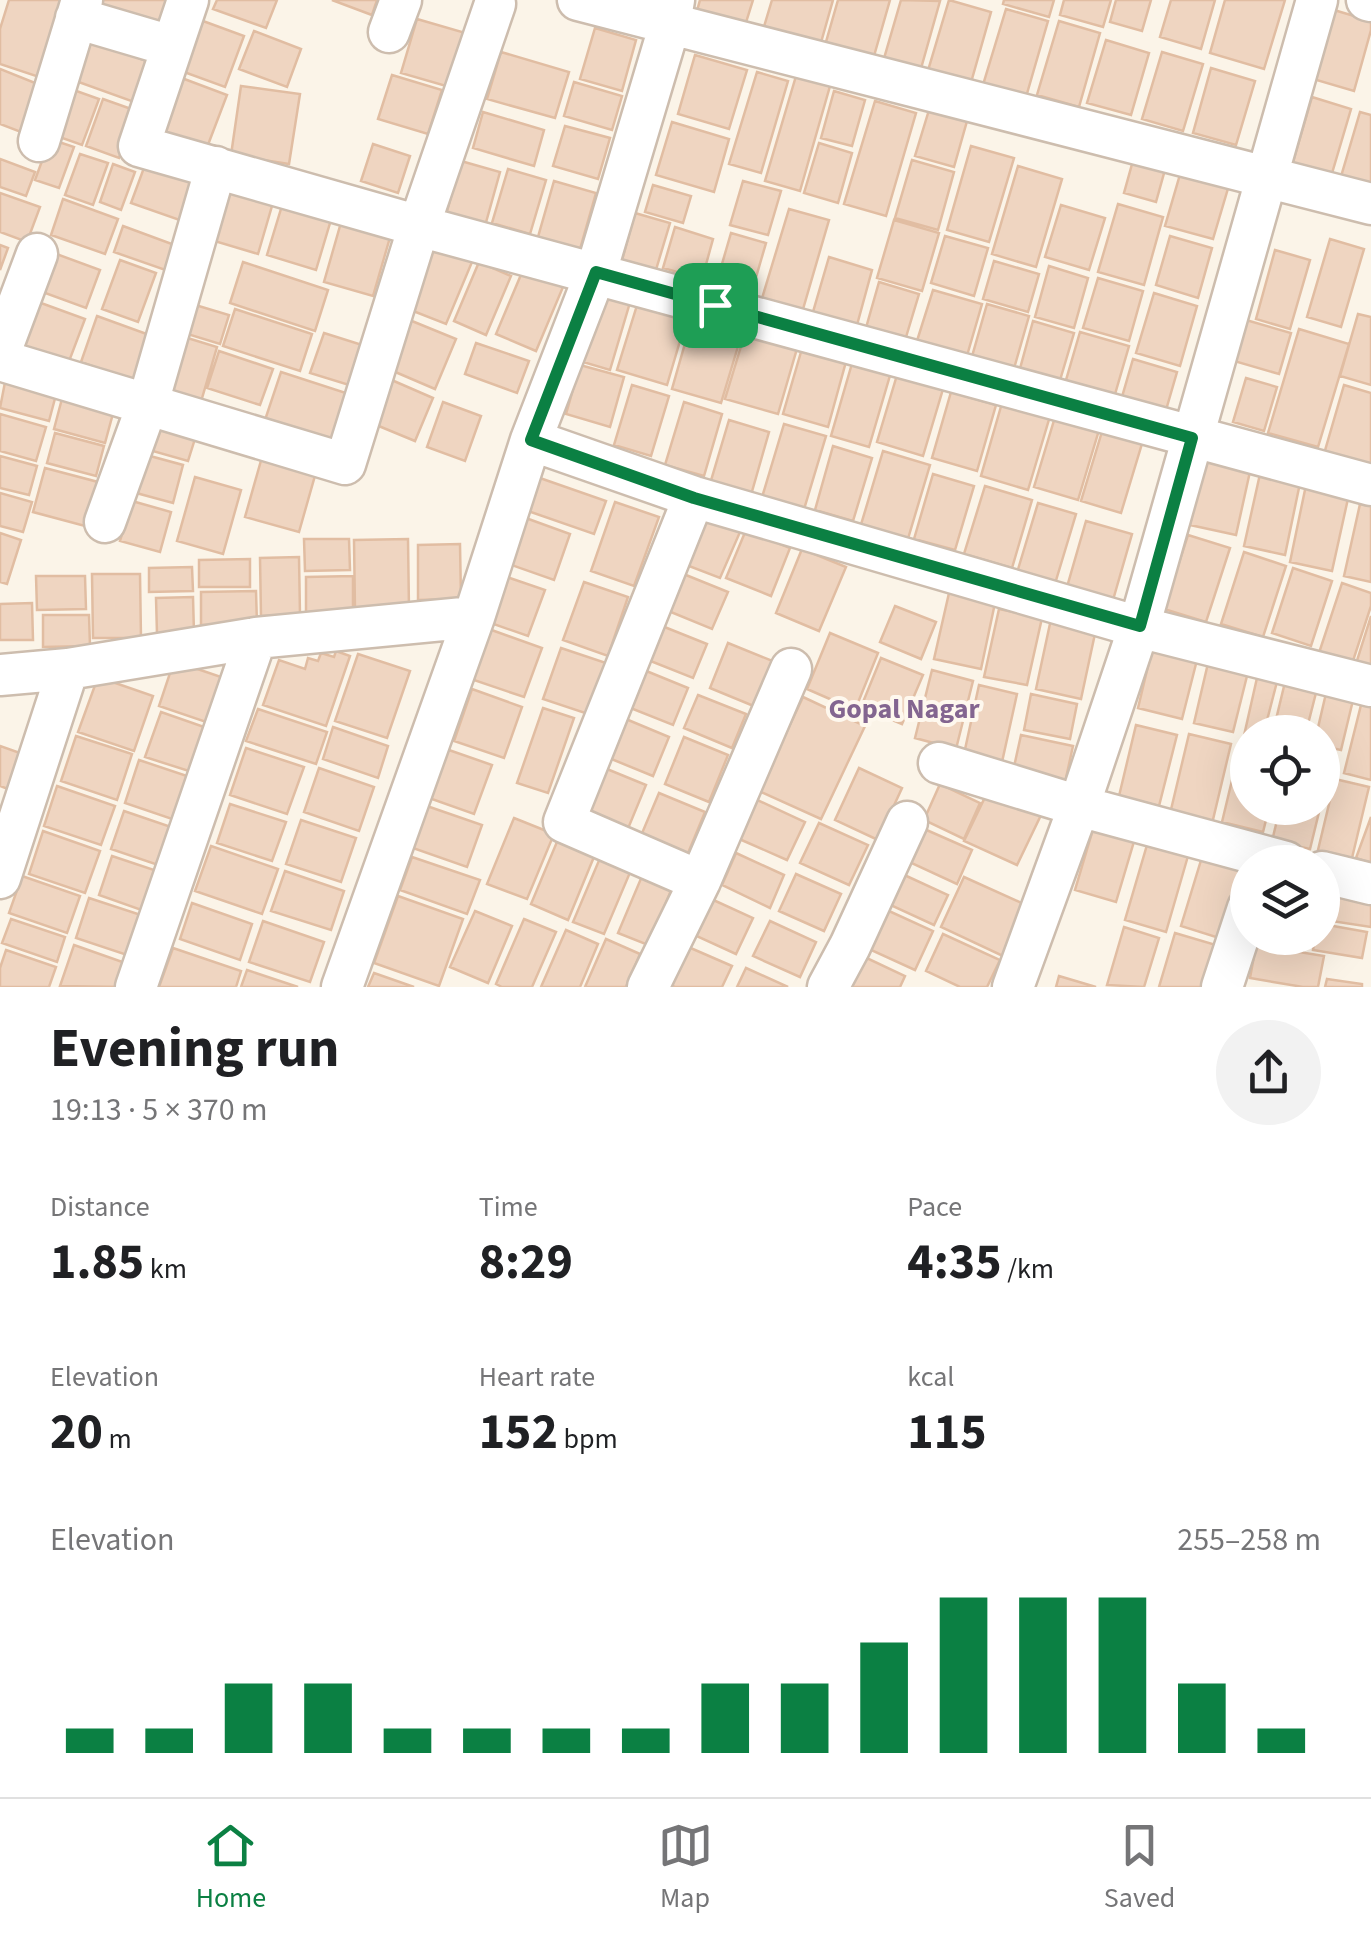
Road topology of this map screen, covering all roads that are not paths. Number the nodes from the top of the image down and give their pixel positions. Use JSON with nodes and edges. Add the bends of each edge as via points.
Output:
{"nodes":[{"id":1,"x":188,"y":0,"type":"edge"},
{"id":2,"x":578,"y":0,"type":"edge"},
{"id":3,"x":1318,"y":0,"type":"edge"},
{"id":4,"x":495,"y":4,"type":"dead end"},
{"id":5,"x":79,"y":9,"type":"edge"},
{"id":6,"x":672,"y":12,"type":"edge"},
{"id":7,"x":171,"y":46,"type":"junction"},
{"id":8,"x":39,"y":141,"type":"dead end"},
{"id":9,"x":216,"y":167,"type":"junction"},
{"id":10,"x":1267,"y":177,"type":"junction"},
{"id":11,"x":1371,"y":204,"type":"edge"},
{"id":12,"x":419,"y":226,"type":"junction"},
{"id":13,"x":37,"y":254,"type":"dead end"},
{"id":14,"x":596,"y":272,"type":"junction"},
{"id":15,"x":0,"y":357,"type":"edge"},
{"id":16,"x":148,"y":403,"type":"junction"},
{"id":17,"x":1192,"y":438,"type":"junction"},
{"id":18,"x":531,"y":440,"type":"junction"},
{"id":19,"x":1371,"y":485,"type":"edge"},
{"id":20,"x":694,"y":498,"type":"junction"},
{"id":21,"x":105,"y":522,"type":"dead end"},
{"id":22,"x":474,"y":617,"type":"junction"},
{"id":23,"x":1140,"y":626,"type":"junction"},
{"id":24,"x":256,"y":638,"type":"junction"},
{"id":25,"x":68,"y":669,"type":"junction"},
{"id":26,"x":792,"y":669,"type":"dead end"},
{"id":27,"x":0,"y":675,"type":"edge"},
{"id":28,"x":1371,"y":686,"type":"edge"},
{"id":29,"x":939,"y":763,"type":"dead end"},
{"id":30,"x":1079,"y":806,"type":"junction"},
{"id":31,"x":907,"y":822,"type":"dead end"},
{"id":32,"x":1230,"y":849,"type":"edge"},
{"id":33,"x":1340,"y":876,"type":"edge"},
{"id":34,"x":0,"y":878,"type":"edge"},
{"id":35,"x":700,"y":881,"type":"junction"},
{"id":36,"x":1371,"y":884,"type":"edge"},
{"id":37,"x":1233,"y":955,"type":"edge"},
{"id":38,"x":136,"y":987,"type":"edge"},
{"id":39,"x":342,"y":987,"type":"edge"},
{"id":40,"x":648,"y":987,"type":"edge"},
{"id":41,"x":828,"y":987,"type":"edge"},
{"id":42,"x":1013,"y":987,"type":"edge"},
{"id":43,"x":1222,"y":987,"type":"edge"}],
"edges":[{"from":1,"to":7,"type":"street"},
{"from":2,"to":6,"type":"street"},
{"from":3,"to":10,"type":"street"},
{"from":4,"to":12,"type":"street"},
{"from":5,"to":7,"type":"street"},
{"from":5,"to":8,"type":"street"},
{"from":6,"to":10,"type":"street"},
{"from":6,"to":14,"type":"street"},
{"from":7,"to":9,"type":"street","via":[[139,146]]},
{"from":9,"to":12,"type":"street"},
{"from":9,"to":16,"type":"street"},
{"from":10,"to":11,"type":"street"},
{"from":10,"to":17,"type":"street"},
{"from":12,"to":14,"type":"street"},
{"from":12,"to":16,"type":"street","via":[[345,464]]},
{"from":13,"to":15,"type":"street"},
{"from":14,"to":17,"type":"street"},
{"from":14,"to":18,"type":"street"},
{"from":15,"to":16,"type":"street"},
{"from":16,"to":21,"type":"street"},
{"from":17,"to":19,"type":"street"},
{"from":17,"to":23,"type":"street"},
{"from":18,"to":20,"type":"street"},
{"from":18,"to":22,"type":"street"},
{"from":20,"to":23,"type":"street"},
{"from":20,"to":35,"type":"street","via":[[564,822]]},
{"from":22,"to":24,"type":"street"},
{"from":22,"to":39,"type":"street"},
{"from":23,"to":28,"type":"street"},
{"from":23,"to":30,"type":"street"},
{"from":24,"to":25,"type":"street"},
{"from":24,"to":38,"type":"street"},
{"from":25,"to":27,"type":"street"},
{"from":25,"to":34,"type":"street"},
{"from":26,"to":35,"type":"street"},
{"from":29,"to":30,"type":"street"},
{"from":30,"to":32,"type":"street"},
{"from":30,"to":42,"type":"street"},
{"from":31,"to":41,"type":"street"},
{"from":33,"to":36,"type":"street"},
{"from":35,"to":40,"type":"street"},
{"from":37,"to":43,"type":"street"}]}
